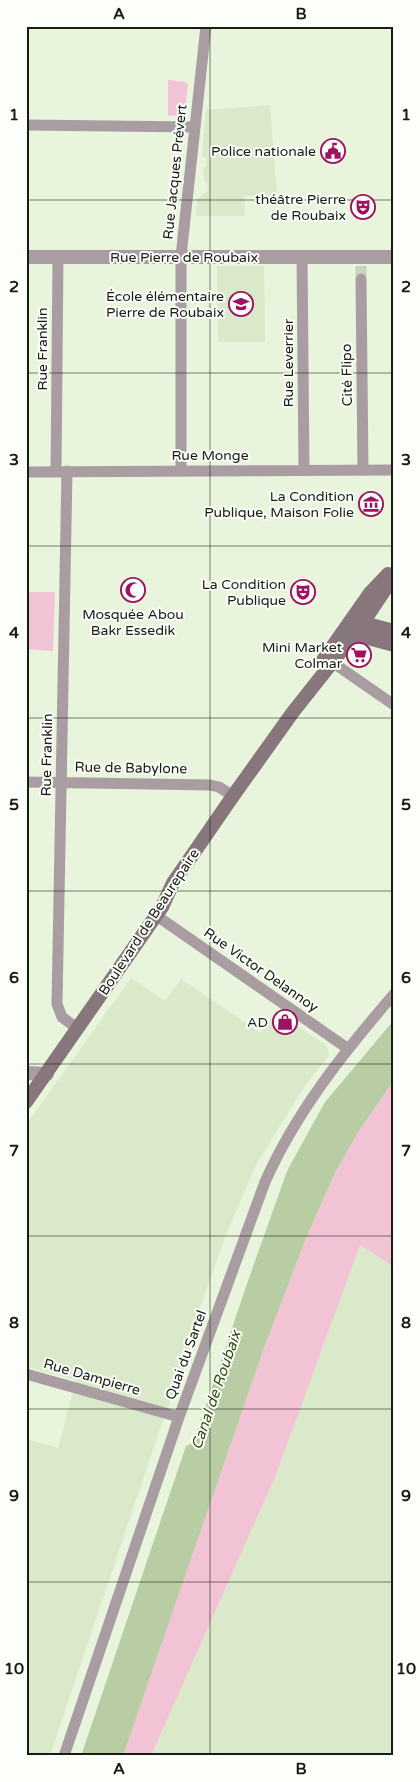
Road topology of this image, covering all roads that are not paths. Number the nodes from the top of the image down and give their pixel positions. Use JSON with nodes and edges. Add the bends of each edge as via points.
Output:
{"nodes":[{"id":1,"x":206,"y":26,"type":"edge"},
{"id":2,"x":26,"y":125,"type":"edge"},
{"id":3,"x":195,"y":127,"type":"junction"},
{"id":4,"x":394,"y":249,"type":"edge"},
{"id":5,"x":181,"y":256,"type":"junction"},
{"id":6,"x":302,"y":256,"type":"junction"},
{"id":7,"x":341,"y":256,"type":"junction"},
{"id":8,"x":26,"y":257,"type":"edge"},
{"id":9,"x":58,"y":257,"type":"junction"},
{"id":10,"x":394,"y":257,"type":"edge"},
{"id":11,"x":361,"y":279,"type":"tunnel mouth"},
{"id":12,"x":304,"y":470,"type":"junction"},
{"id":13,"x":363,"y":470,"type":"junction"},
{"id":14,"x":394,"y":470,"type":"edge"},
{"id":15,"x":181,"y":471,"type":"junction"},
{"id":16,"x":26,"y":472,"type":"edge"},
{"id":17,"x":62,"y":472,"type":"junction"},
{"id":18,"x":394,"y":568,"type":"edge"},
{"id":19,"x":394,"y":576,"type":"edge"},
{"id":20,"x":352,"y":627,"type":"junction"},
{"id":21,"x":394,"y":631,"type":"edge"},
{"id":22,"x":394,"y":645,"type":"edge"},
{"id":23,"x":332,"y":662,"type":"junction"},
{"id":24,"x":394,"y":705,"type":"edge"},
{"id":25,"x":254,"y":766,"type":"junction"},
{"id":26,"x":26,"y":782,"type":"edge"},
{"id":27,"x":62,"y":782,"type":"junction"},
{"id":28,"x":233,"y":796,"type":"junction"},
{"id":29,"x":156,"y":916,"type":"junction"},
{"id":30,"x":394,"y":994,"type":"edge"},
{"id":31,"x":78,"y":1030,"type":"junction"},
{"id":32,"x":347,"y":1048,"type":"junction"},
{"id":33,"x":26,"y":1073,"type":"edge"},
{"id":34,"x":47,"y":1074,"type":"junction"},
{"id":35,"x":26,"y":1102,"type":"edge"},
{"id":36,"x":26,"y":1374,"type":"edge"},
{"id":37,"x":179,"y":1417,"type":"junction"},
{"id":38,"x":64,"y":1756,"type":"edge"}],
"edges":[{"from":1,"to":3,"type":"street","name":"Rue Jacques Prévert"},
{"from":2,"to":3,"type":"street"},
{"from":3,"to":5,"type":"street","name":"Rue Jacques Prévert"},
{"from":4,"to":7,"type":"street","name":"Rue Pierre de Roubaix"},
{"from":5,"to":6,"type":"street","name":"Rue Pierre de Roubaix"},
{"from":5,"to":9,"type":"street","name":"Rue Pierre de Roubaix"},
{"from":5,"to":15,"type":"street","name":"Rue Jacques Prévert"},
{"from":6,"to":7,"type":"street","name":"Rue Pierre de Roubaix"},
{"from":6,"to":12,"type":"street","name":"Rue Leverrier"},
{"from":7,"to":10,"type":"street","name":"Rue Pierre de Roubaix","via":[[360,261]]},
{"from":8,"to":9,"type":"street","name":"Rue Pierre de Roubaix"},
{"from":9,"to":17,"type":"street","name":"Rue Franklin"},
{"from":11,"to":13,"type":"street","name":"Cité Flipo"},
{"from":12,"to":13,"type":"street","name":"Rue Monge"},
{"from":12,"to":15,"type":"street","name":"Rue Monge"},
{"from":13,"to":14,"type":"street","name":"Rue Monge"},
{"from":15,"to":17,"type":"street","name":"Rue Monge"},
{"from":16,"to":17,"type":"street","name":"Rue Monge"},
{"from":17,"to":27,"type":"street","name":"Rue Franklin"},
{"from":18,"to":20,"type":"main road","name":"Boulevard de Beaurepaire","via":[[376,587]]},
{"from":19,"to":20,"type":"main road","name":"Boulevard de Beaurepaire"},
{"from":20,"to":21,"type":"main road"},
{"from":20,"to":22,"type":"main road"},
{"from":20,"to":23,"type":"main road","name":"Boulevard de Beaurepaire"},
{"from":20,"to":25,"type":"main road","name":"Boulevard de Beaurepaire","via":[[288,712]]},
{"from":23,"to":24,"type":"street"},
{"from":23,"to":25,"type":"main road","name":"Boulevard de Beaurepaire"},
{"from":25,"to":28,"type":"main road","name":"Boulevard de Beaurepaire"},
{"from":26,"to":27,"type":"street","name":"Rue de Babylone"},
{"from":27,"to":28,"type":"street","name":"Rue de Babylone","via":[[210,784]]},
{"from":27,"to":31,"type":"street","name":"Rue Franklin","via":[[57,1004],[62,1017]]},
{"from":28,"to":29,"type":"main road","name":"Boulevard de Beaurepaire","via":[[174,883]]},
{"from":29,"to":31,"type":"main road","name":"Boulevard de Beaurepaire"},
{"from":29,"to":32,"type":"street","name":"Rue Victor Delannoy"},
{"from":30,"to":32,"type":"street","name":"Quai du Sartel"},
{"from":31,"to":34,"type":"main road","name":"Boulevard de Beaurepaire"},
{"from":32,"to":37,"type":"street","name":"Quai du Sartel","via":[[313,1097],[267,1178]]},
{"from":33,"to":34,"type":"street"},
{"from":34,"to":35,"type":"main road","name":"Boulevard de Beaurepaire"},
{"from":36,"to":37,"type":"street","name":"Rue Dampierre"},
{"from":37,"to":38,"type":"street","name":"Quai du Sartel"}]}
